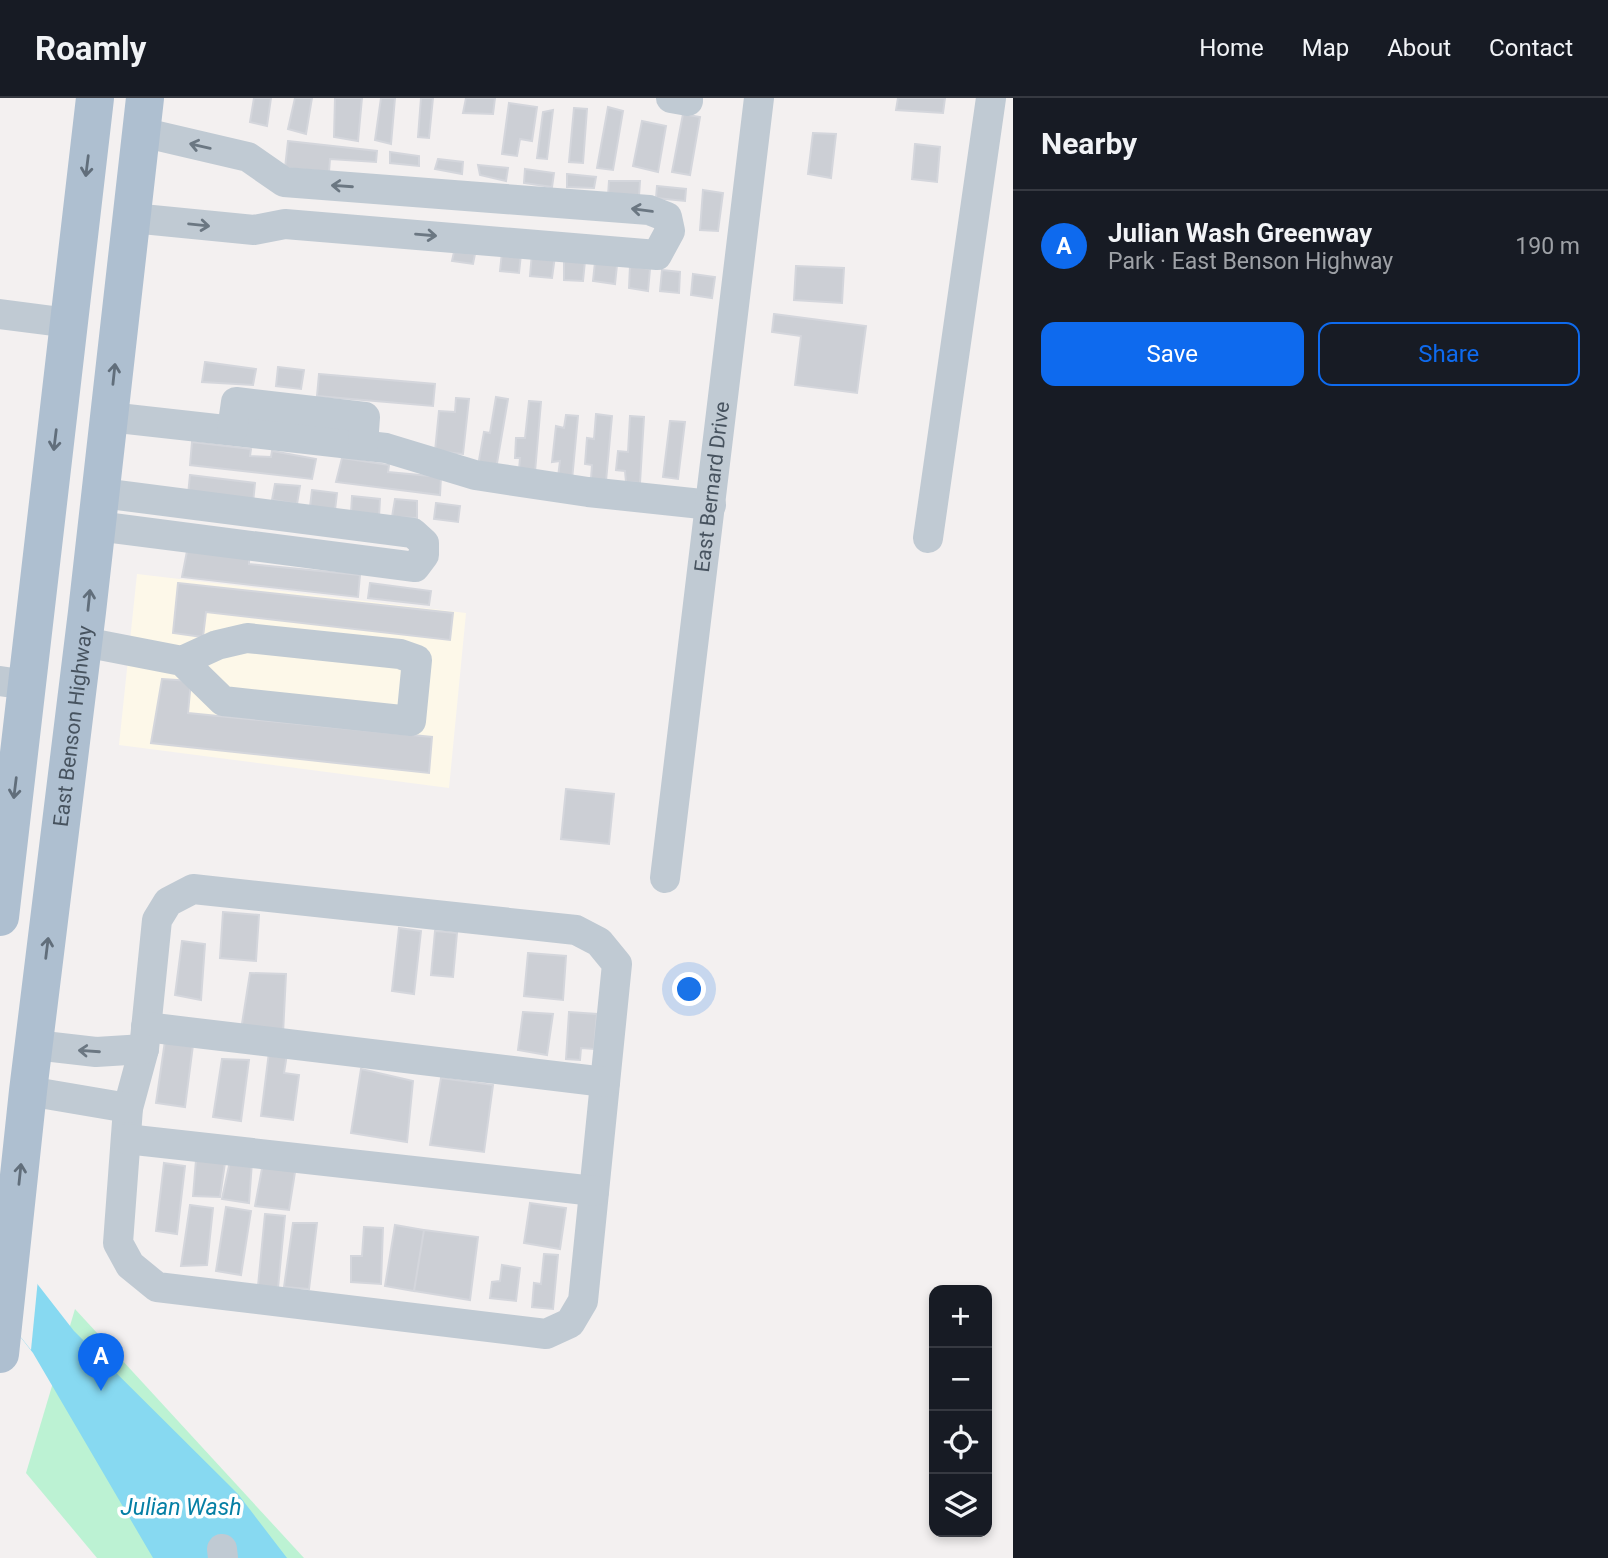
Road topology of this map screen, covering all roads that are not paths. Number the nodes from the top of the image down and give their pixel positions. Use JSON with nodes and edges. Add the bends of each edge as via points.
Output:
{"nodes":[{"id":1,"x":95,"y":98,"type":"edge"},
{"id":2,"x":671,"y":98,"type":"edge"},
{"id":3,"x":688,"y":98,"type":"edge"},
{"id":4,"x":759,"y":98,"type":"edge"},
{"id":5,"x":991,"y":98,"type":"edge"},
{"id":6,"x":143,"y":115,"type":"edge"},
{"id":7,"x":284,"y":182,"type":"junction"},
{"id":8,"x":490,"y":198,"type":"junction"},
{"id":9,"x":132,"y":218,"type":"junction"},
{"id":10,"x":285,"y":224,"type":"junction"},
{"id":11,"x":488,"y":240,"type":"junction"},
{"id":12,"x":0,"y":314,"type":"edge"},
{"id":13,"x":69,"y":323,"type":"junction"},
{"id":14,"x":109,"y":417,"type":"junction"},
{"id":15,"x":712,"y":505,"type":"junction"},
{"id":16,"x":99,"y":510,"type":"junction"},
{"id":17,"x":928,"y":538,"type":"dead end"},
{"id":18,"x":84,"y":642,"type":"junction"},
{"id":19,"x":182,"y":661,"type":"junction"},
{"id":20,"x":13,"y":683,"type":"edge"},
{"id":21,"x":22,"y":731,"type":"junction"},
{"id":22,"x":73,"y":735,"type":"junction"},
{"id":23,"x":665,"y":878,"type":"dead end"},
{"id":24,"x":0,"y":917,"type":"edge"},
{"id":25,"x":145,"y":1038,"type":"junction"},
{"id":26,"x":35,"y":1045,"type":"junction"},
{"id":27,"x":605,"y":1082,"type":"junction"},
{"id":28,"x":28,"y":1090,"type":"junction"},
{"id":29,"x":128,"y":1108,"type":"junction"},
{"id":30,"x":125,"y":1139,"type":"junction"},
{"id":31,"x":594,"y":1191,"type":"junction"},
{"id":32,"x":0,"y":1354,"type":"edge"}],
"edges":[{"from":1,"to":13,"type":"main road","one_way":true},
{"from":2,"to":3,"type":"street"},
{"from":4,"to":15,"type":"street","name":"East Bernard Drive"},
{"from":5,"to":17,"type":"street"},
{"from":7,"to":6,"type":"street","one_way":true,"via":[[248,157]]},
{"from":6,"to":9,"type":"main road","name":"East Benson Highway"},
{"from":8,"to":7,"type":"street","one_way":true},
{"from":7,"to":10,"type":"street"},
{"from":8,"to":11,"type":"street"},
{"from":11,"to":8,"type":"street","one_way":true,"via":[[657,255],[670,231],[667,217],[649,210]]},
{"from":9,"to":10,"type":"street","one_way":true,"via":[[254,230]]},
{"from":14,"to":9,"type":"main road","name":"East Benson Highway","one_way":true},
{"from":10,"to":11,"type":"street","one_way":true},
{"from":12,"to":13,"type":"street"},
{"from":13,"to":20,"type":"main road","one_way":true},
{"from":14,"to":15,"type":"street","via":[[386,448],[475,475]]},
{"from":14,"to":16,"type":"main road","name":"East Benson Highway"},
{"from":15,"to":23,"type":"street","name":"East Bernard Drive"},
{"from":16,"to":16,"type":"street","via":[[413,533],[424,543],[424,555],[415,567]]},
{"from":18,"to":16,"type":"main road","name":"East Benson Highway","one_way":true},
{"from":18,"to":19,"type":"street"},
{"from":18,"to":22,"type":"main road","name":"East Benson Highway"},
{"from":19,"to":19,"type":"street","via":[[247,638],[400,654],[417,660],[411,721],[223,701]]},
{"from":20,"to":21,"type":"main road"},
{"from":21,"to":22,"type":"main road"},
{"from":21,"to":24,"type":"main road","one_way":true},
{"from":26,"to":22,"type":"main road","name":"East Benson Highway","one_way":true},
{"from":25,"to":26,"type":"street","one_way":true,"via":[[96,1052]]},
{"from":25,"to":27,"type":"street"},
{"from":25,"to":27,"type":"street","via":[[157,920],[168,902],[193,889],[576,930],[599,942],[617,964]]},
{"from":25,"to":29,"type":"street"},
{"from":26,"to":28,"type":"main road","name":"East Benson Highway"},
{"from":27,"to":31,"type":"street"},
{"from":28,"to":29,"type":"street"},
{"from":32,"to":28,"type":"main road","name":"East Benson Highway","one_way":true},
{"from":29,"to":30,"type":"street"},
{"from":30,"to":31,"type":"street"},
{"from":30,"to":31,"type":"street","via":[[118,1243],[130,1265],[158,1286],[546,1334],[570,1323],[583,1301]]}]}
